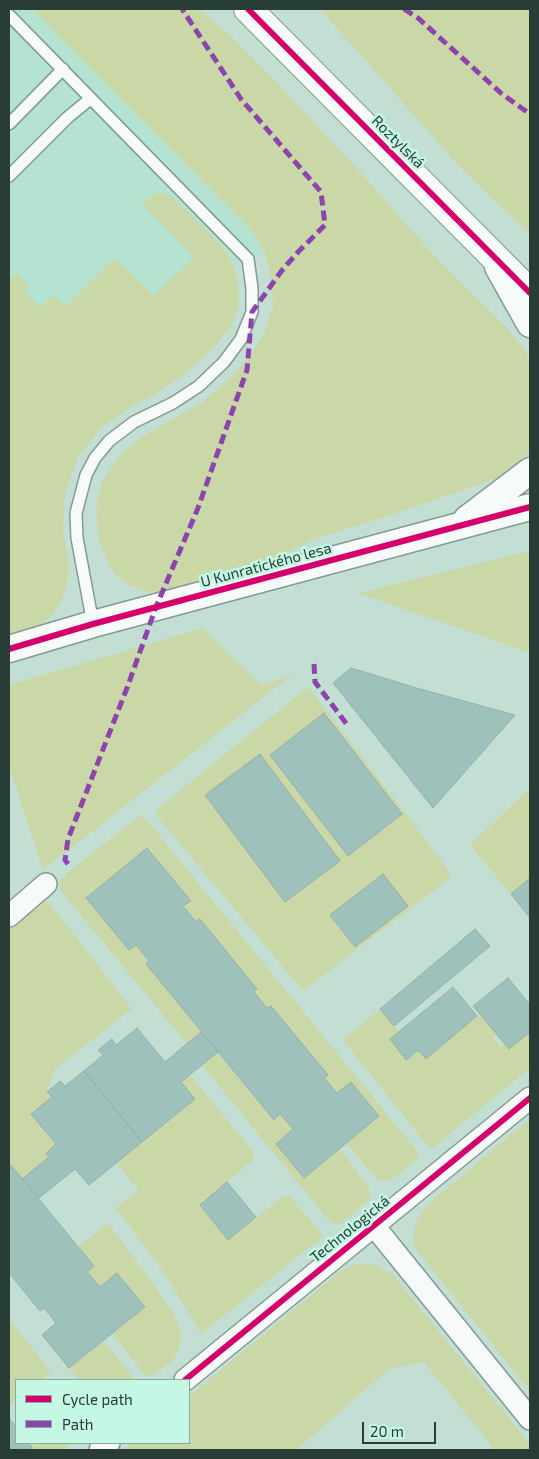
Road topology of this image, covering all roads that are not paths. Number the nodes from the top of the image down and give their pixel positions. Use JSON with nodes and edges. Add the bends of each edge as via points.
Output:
{"nodes":[{"id":1,"x":248,"y":9,"type":"edge"},
{"id":2,"x":9,"y":15,"type":"edge"},
{"id":3,"x":63,"y":69,"type":"junction"},
{"id":4,"x":90,"y":99,"type":"junction"},
{"id":5,"x":9,"y":124,"type":"edge"},
{"id":6,"x":9,"y":176,"type":"edge"},
{"id":7,"x":489,"y":251,"type":"junction"},
{"id":8,"x":530,"y":293,"type":"edge"},
{"id":9,"x":530,"y":324,"type":"edge"},
{"id":10,"x":530,"y":471,"type":"edge"},
{"id":11,"x":530,"y":507,"type":"edge"},
{"id":12,"x":457,"y":527,"type":"junction"},
{"id":13,"x":92,"y":624,"type":"junction"},
{"id":14,"x":9,"y":649,"type":"edge"},
{"id":15,"x":46,"y":884,"type":"dead end"},
{"id":16,"x":9,"y":916,"type":"edge"},
{"id":17,"x":530,"y":1098,"type":"edge"},
{"id":18,"x":374,"y":1226,"type":"junction"},
{"id":19,"x":186,"y":1379,"type":"edge"},
{"id":20,"x":530,"y":1419,"type":"edge"}],
"edges":[{"from":1,"to":7,"type":"main road","name":"Roztylská"},
{"from":2,"to":3,"type":"lane"},
{"from":3,"to":4,"type":"lane"},
{"from":3,"to":5,"type":"lane"},
{"from":4,"to":6,"type":"lane"},
{"from":4,"to":13,"type":"lane","via":[[248,259],[252,288],[252,312],[241,339],[224,362],[199,386],[134,422],[109,441],[86,475],[76,513],[77,538]]},
{"from":7,"to":8,"type":"main road","name":"Roztylská"},
{"from":7,"to":9,"type":"street"},
{"from":10,"to":12,"type":"street"},
{"from":11,"to":12,"type":"street","name":"U Kunratického lesa"},
{"from":12,"to":13,"type":"street","name":"U Kunratického lesa"},
{"from":13,"to":14,"type":"street","name":"U Kunratického lesa"},
{"from":15,"to":16,"type":"street"},
{"from":17,"to":18,"type":"street","name":"Technologická"},
{"from":18,"to":19,"type":"street","name":"Technologická"},
{"from":18,"to":20,"type":"street","name":"Technologická"}]}
